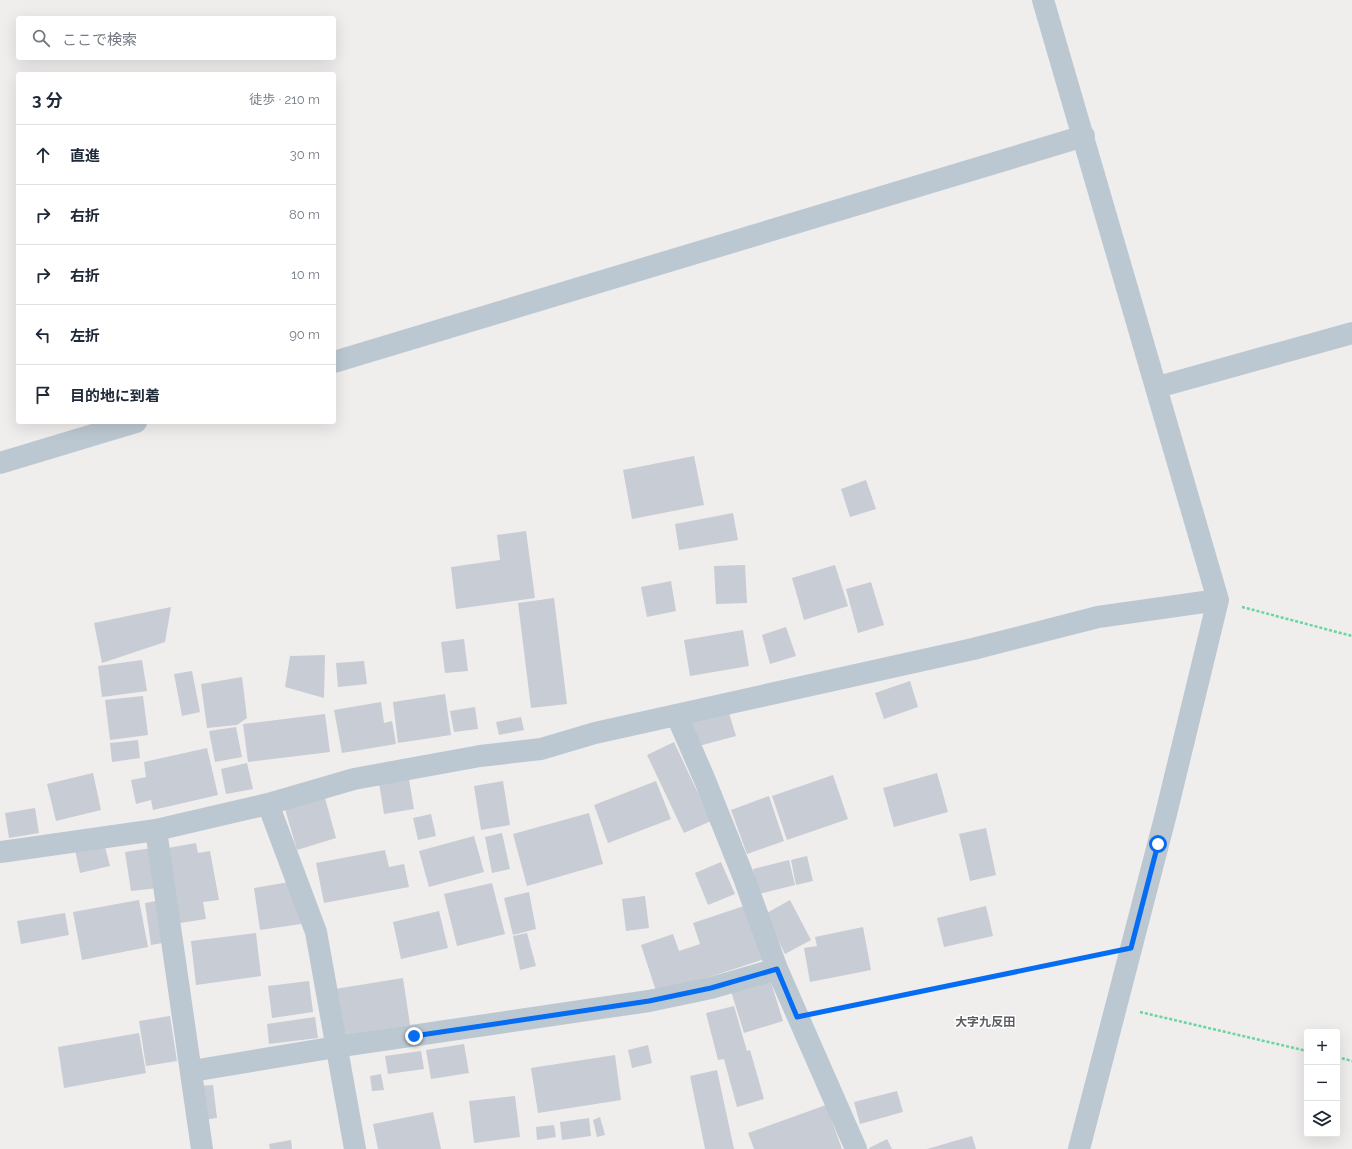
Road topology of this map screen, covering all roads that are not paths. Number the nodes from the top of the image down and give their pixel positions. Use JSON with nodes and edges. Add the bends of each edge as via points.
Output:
{"nodes":[{"id":1,"x":1043,"y":0,"type":"edge"},
{"id":2,"x":1084,"y":136,"type":"junction"},
{"id":3,"x":1352,"y":333,"type":"edge"},
{"id":4,"x":336,"y":361,"type":"edge"},
{"id":5,"x":1158,"y":387,"type":"junction"},
{"id":6,"x":129,"y":424,"type":"edge"},
{"id":7,"x":0,"y":463,"type":"edge"},
{"id":8,"x":1218,"y":600,"type":"junction"},
{"id":9,"x":677,"y":716,"type":"junction"},
{"id":10,"x":268,"y":804,"type":"junction"},
{"id":11,"x":156,"y":830,"type":"junction"},
{"id":12,"x":0,"y":852,"type":"edge"},
{"id":13,"x":777,"y":969,"type":"junction"},
{"id":14,"x":336,"y":1047,"type":"junction"},
{"id":15,"x":192,"y":1071,"type":"junction"},
{"id":16,"x":202,"y":1149,"type":"edge"},
{"id":17,"x":355,"y":1149,"type":"edge"},
{"id":18,"x":856,"y":1149,"type":"edge"},
{"id":19,"x":1079,"y":1149,"type":"edge"}],
"edges":[{"from":1,"to":2,"type":"street"},
{"from":2,"to":4,"type":"street"},
{"from":2,"to":5,"type":"street"},
{"from":3,"to":5,"type":"street"},
{"from":5,"to":8,"type":"street"},
{"from":6,"to":7,"type":"street"},
{"from":8,"to":9,"type":"street","via":[[1098,617],[973,649]]},
{"from":8,"to":19,"type":"street"},
{"from":9,"to":10,"type":"street","via":[[595,733],[541,749],[480,756],[354,779]]},
{"from":9,"to":13,"type":"street","via":[[744,878]]},
{"from":10,"to":11,"type":"street"},
{"from":10,"to":14,"type":"street","via":[[316,932]]},
{"from":11,"to":12,"type":"street"},
{"from":11,"to":15,"type":"street"},
{"from":13,"to":14,"type":"street","via":[[711,988],[649,1001]]},
{"from":13,"to":18,"type":"street"},
{"from":14,"to":15,"type":"street"},
{"from":14,"to":17,"type":"street"},
{"from":15,"to":16,"type":"street"}]}
